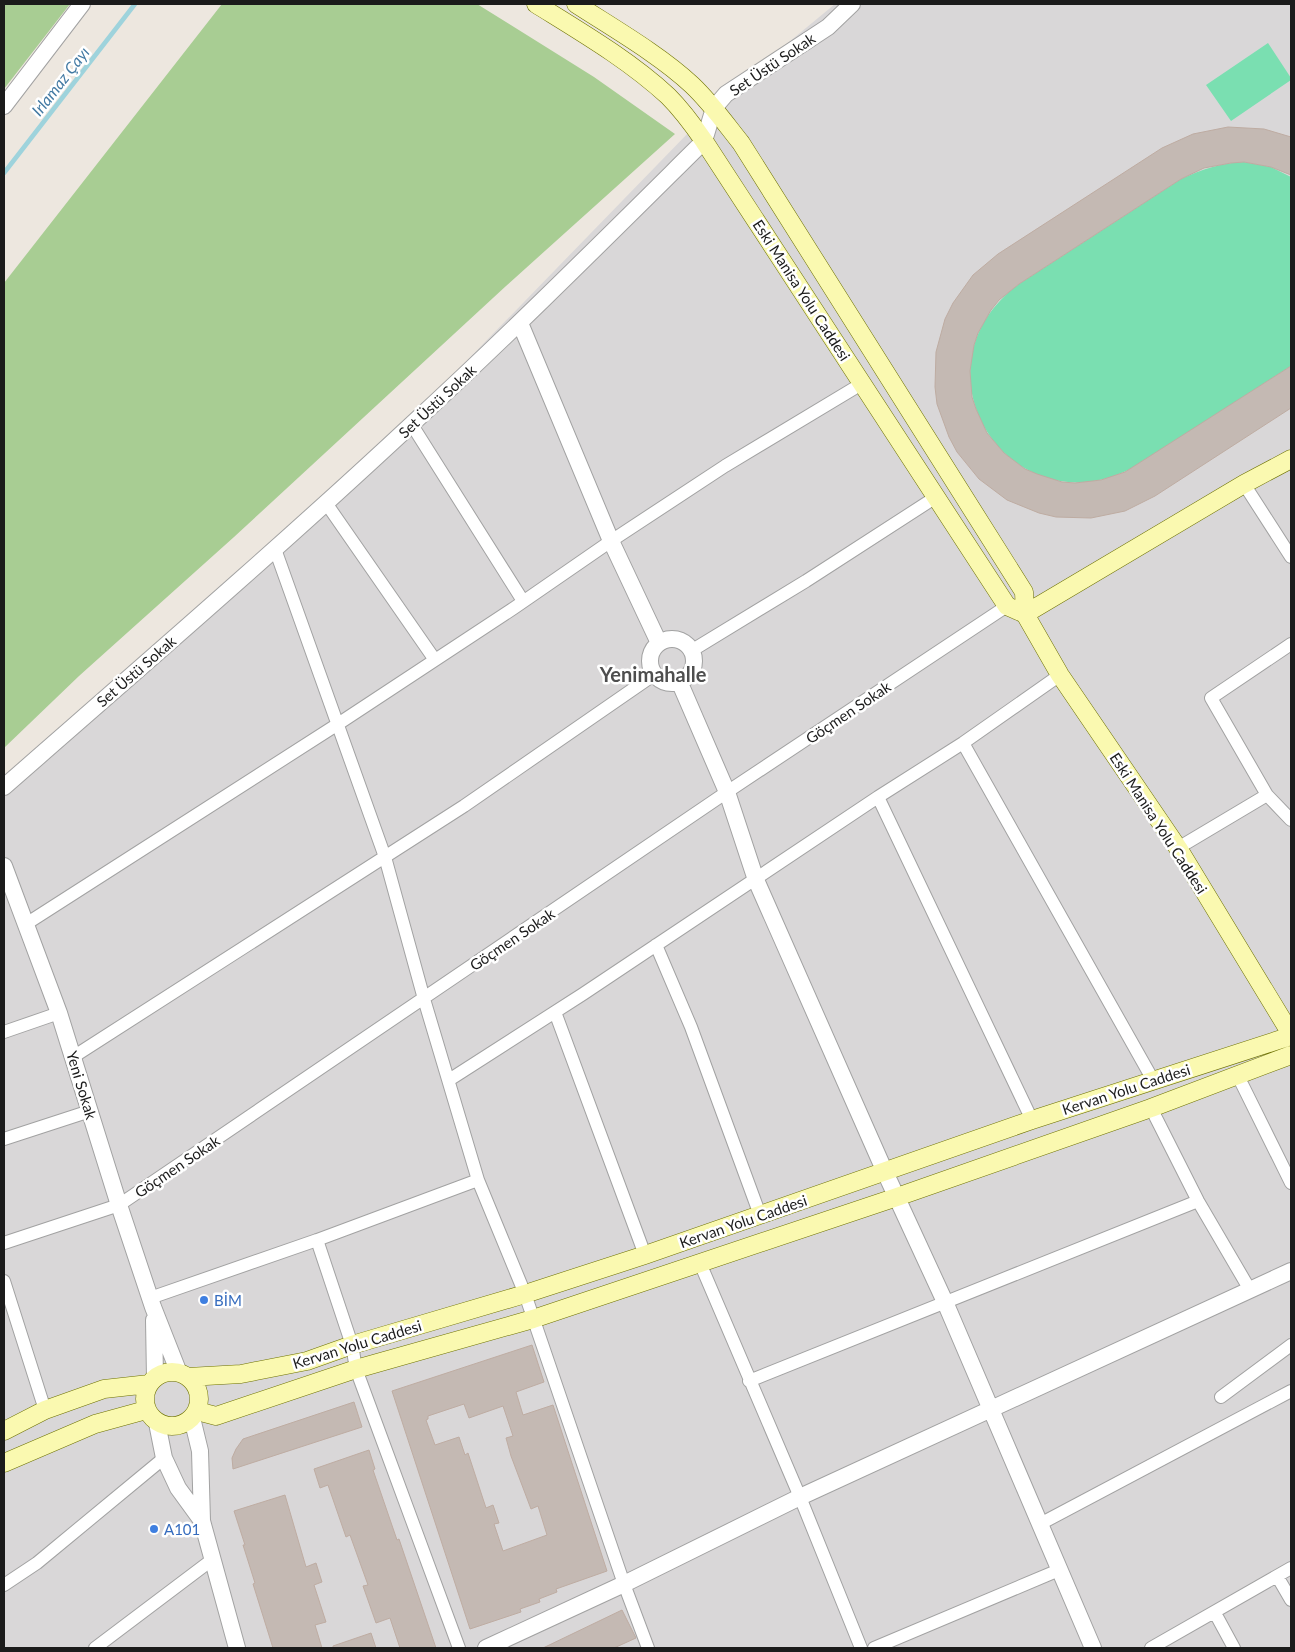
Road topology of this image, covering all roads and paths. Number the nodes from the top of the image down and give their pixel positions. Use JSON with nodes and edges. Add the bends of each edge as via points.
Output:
{"nodes":[{"id":1,"x":82,"y":4,"type":"edge"},
{"id":2,"x":536,"y":4,"type":"edge"},
{"id":3,"x":576,"y":4,"type":"edge"},
{"id":4,"x":852,"y":4,"type":"edge"},
{"id":5,"x":4,"y":106,"type":"edge"},
{"id":6,"x":714,"y":108,"type":"junction"},
{"id":7,"x":704,"y":141,"type":"junction"},
{"id":8,"x":520,"y":323,"type":"junction"},
{"id":9,"x":863,"y":384,"type":"junction"},
{"id":10,"x":412,"y":425,"type":"junction"},
{"id":11,"x":1291,"y":459,"type":"edge"},
{"id":12,"x":1244,"y":484,"type":"junction"},
{"id":13,"x":936,"y":497,"type":"junction"},
{"id":14,"x":326,"y":502,"type":"junction"},
{"id":15,"x":611,"y":541,"type":"junction"},
{"id":16,"x":275,"y":549,"type":"junction"},
{"id":17,"x":1291,"y":557,"type":"edge"},
{"id":18,"x":523,"y":601,"type":"junction"},
{"id":19,"x":1007,"y":606,"type":"junction"},
{"id":20,"x":1025,"y":614,"type":"junction"},
{"id":21,"x":659,"y":643,"type":"junction"},
{"id":22,"x":1291,"y":644,"type":"edge"},
{"id":23,"x":691,"y":651,"type":"junction"},
{"id":24,"x":434,"y":660,"type":"junction"},
{"id":25,"x":655,"y":674,"type":"junction"},
{"id":26,"x":1060,"y":675,"type":"junction"},
{"id":27,"x":679,"y":681,"type":"junction"},
{"id":28,"x":338,"y":724,"type":"junction"},
{"id":29,"x":963,"y":743,"type":"junction"},
{"id":30,"x":4,"y":787,"type":"edge"},
{"id":31,"x":728,"y":792,"type":"junction"},
{"id":32,"x":1267,"y":795,"type":"junction"},
{"id":33,"x":878,"y":797,"type":"junction"},
{"id":34,"x":1291,"y":820,"type":"edge"},
{"id":35,"x":1178,"y":848,"type":"junction"},
{"id":36,"x":385,"y":857,"type":"junction"},
{"id":37,"x":4,"y":866,"type":"edge"},
{"id":38,"x":756,"y":880,"type":"junction"},
{"id":39,"x":26,"y":924,"type":"junction"},
{"id":40,"x":656,"y":945,"type":"junction"},
{"id":41,"x":424,"y":998,"type":"junction"},
{"id":42,"x":554,"y":1012,"type":"junction"},
{"id":43,"x":59,"y":1013,"type":"junction"},
{"id":44,"x":4,"y":1032,"type":"edge"},
{"id":45,"x":1291,"y":1035,"type":"edge"},
{"id":46,"x":1291,"y":1055,"type":"edge"},
{"id":47,"x":73,"y":1057,"type":"junction"},
{"id":48,"x":1238,"y":1076,"type":"junction"},
{"id":49,"x":449,"y":1080,"type":"junction"},
{"id":50,"x":1153,"y":1080,"type":"junction"},
{"id":51,"x":1151,"y":1108,"type":"junction"},
{"id":52,"x":90,"y":1111,"type":"junction"},
{"id":53,"x":1032,"y":1120,"type":"junction"},
{"id":54,"x":4,"y":1139,"type":"edge"},
{"id":55,"x":885,"y":1172,"type":"junction"},
{"id":56,"x":478,"y":1180,"type":"junction"},
{"id":57,"x":1291,"y":1182,"type":"edge"},
{"id":58,"x":897,"y":1197,"type":"junction"},
{"id":59,"x":1198,"y":1201,"type":"junction"},
{"id":60,"x":119,"y":1205,"type":"junction"},
{"id":61,"x":760,"y":1215,"type":"junction"},
{"id":62,"x":317,"y":1240,"type":"junction"},
{"id":63,"x":4,"y":1242,"type":"edge"},
{"id":64,"x":645,"y":1255,"type":"junction"},
{"id":65,"x":700,"y":1263,"type":"junction"},
{"id":66,"x":1291,"y":1271,"type":"edge"},
{"id":67,"x":4,"y":1281,"type":"edge"},
{"id":68,"x":1250,"y":1290,"type":"junction"},
{"id":69,"x":525,"y":1294,"type":"junction"},
{"id":70,"x":152,"y":1302,"type":"junction"},
{"id":71,"x":945,"y":1302,"type":"junction"},
{"id":72,"x":533,"y":1319,"type":"junction"},
{"id":73,"x":352,"y":1345,"type":"junction"},
{"id":74,"x":1291,"y":1345,"type":"edge"},
{"id":75,"x":356,"y":1369,"type":"junction"},
{"id":76,"x":184,"y":1375,"type":"junction"},
{"id":77,"x":152,"y":1381,"type":"junction"},
{"id":78,"x":750,"y":1381,"type":"junction"},
{"id":79,"x":1291,"y":1391,"type":"edge"},
{"id":80,"x":1221,"y":1397,"type":"dead end"},
{"id":81,"x":45,"y":1410,"type":"junction"},
{"id":82,"x":990,"y":1410,"type":"junction"},
{"id":83,"x":194,"y":1415,"type":"junction"},
{"id":84,"x":152,"y":1416,"type":"junction"},
{"id":85,"x":4,"y":1431,"type":"edge"},
{"id":86,"x":164,"y":1458,"type":"junction"},
{"id":87,"x":4,"y":1464,"type":"edge"},
{"id":88,"x":800,"y":1497,"type":"junction"},
{"id":89,"x":202,"y":1521,"type":"junction"},
{"id":90,"x":1040,"y":1524,"type":"junction"},
{"id":91,"x":213,"y":1559,"type":"junction"},
{"id":92,"x":1291,"y":1568,"type":"edge"},
{"id":93,"x":1059,"y":1570,"type":"junction"},
{"id":94,"x":1277,"y":1576,"type":"junction"},
{"id":95,"x":624,"y":1584,"type":"junction"},
{"id":96,"x":4,"y":1585,"type":"edge"},
{"id":97,"x":1291,"y":1600,"type":"edge"},
{"id":98,"x":1215,"y":1612,"type":"junction"},
{"id":99,"x":95,"y":1648,"type":"edge"},
{"id":100,"x":237,"y":1648,"type":"edge"},
{"id":101,"x":459,"y":1648,"type":"edge"},
{"id":102,"x":486,"y":1648,"type":"edge"},
{"id":103,"x":648,"y":1648,"type":"edge"},
{"id":104,"x":861,"y":1648,"type":"edge"},
{"id":105,"x":874,"y":1648,"type":"edge"},
{"id":106,"x":1093,"y":1648,"type":"edge"},
{"id":107,"x":1151,"y":1648,"type":"edge"},
{"id":108,"x":1234,"y":1648,"type":"edge"}],
"edges":[{"from":1,"to":5,"type":"street"},
{"from":2,"to":7,"type":"main road","name":"Eski Manisa Yolu Caddesi","via":[[648,79],[684,113]]},
{"from":3,"to":6,"type":"main road","name":"Eski Manisa Yolu Caddesi","via":[[654,56]]},
{"from":4,"to":6,"type":"street","name":"Set Üstü Sokak","via":[[828,27],[726,94]]},
{"from":6,"to":7,"type":"street","name":"Set Üstü Sokak"},
{"from":6,"to":20,"type":"main road","name":"Eski Manisa Yolu Caddesi","via":[[741,143],[1024,592]]},
{"from":7,"to":8,"type":"street","name":"Set Üstü Sokak"},
{"from":7,"to":9,"type":"main road","name":"Eski Manisa Yolu Caddesi"},
{"from":8,"to":10,"type":"street","name":"Set Üstü Sokak"},
{"from":8,"to":15,"type":"street"},
{"from":9,"to":13,"type":"main road","name":"Eski Manisa Yolu Caddesi"},
{"from":9,"to":15,"type":"street","via":[[725,466]]},
{"from":10,"to":14,"type":"street","name":"Set Üstü Sokak"},
{"from":10,"to":18,"type":"street"},
{"from":11,"to":12,"type":"main road"},
{"from":12,"to":17,"type":"street"},
{"from":12,"to":20,"type":"main road"},
{"from":13,"to":19,"type":"main road","name":"Eski Manisa Yolu Caddesi"},
{"from":13,"to":23,"type":"street"},
{"from":14,"to":16,"type":"street","name":"Set Üstü Sokak"},
{"from":14,"to":24,"type":"street"},
{"from":15,"to":18,"type":"street"},
{"from":15,"to":21,"type":"street"},
{"from":16,"to":28,"type":"street"},
{"from":16,"to":30,"type":"street","name":"Set Üstü Sokak"},
{"from":18,"to":24,"type":"street"},
{"from":19,"to":20,"type":"main road"},
{"from":19,"to":31,"type":"street","name":"Göçmen Sokak"},
{"from":20,"to":26,"type":"main road","name":"Eski Manisa Yolu Caddesi"},
{"from":21,"to":23,"type":"street","via":[[677,640]]},
{"from":21,"to":25,"type":"street","via":[[650,658]]},
{"from":22,"to":32,"type":"street","via":[[1211,698]]},
{"from":23,"to":27,"type":"street","via":[[693,666]]},
{"from":24,"to":28,"type":"street"},
{"from":25,"to":27,"type":"street","via":[[666,682]]},
{"from":25,"to":36,"type":"street"},
{"from":26,"to":29,"type":"street"},
{"from":26,"to":35,"type":"main road","name":"Eski Manisa Yolu Caddesi"},
{"from":27,"to":31,"type":"street"},
{"from":28,"to":36,"type":"street"},
{"from":28,"to":39,"type":"street"},
{"from":29,"to":33,"type":"street"},
{"from":29,"to":50,"type":"street"},
{"from":31,"to":38,"type":"street"},
{"from":31,"to":41,"type":"street","name":"Göçmen Sokak"},
{"from":32,"to":34,"type":"street"},
{"from":32,"to":35,"type":"street"},
{"from":33,"to":38,"type":"street"},
{"from":33,"to":53,"type":"street"},
{"from":35,"to":45,"type":"main road","name":"Eski Manisa Yolu Caddesi"},
{"from":36,"to":41,"type":"street"},
{"from":36,"to":47,"type":"street"},
{"from":37,"to":39,"type":"street","name":"Yeni Sokak"},
{"from":38,"to":40,"type":"street"},
{"from":38,"to":55,"type":"street"},
{"from":39,"to":43,"type":"street","name":"Yeni Sokak"},
{"from":40,"to":42,"type":"street"},
{"from":40,"to":61,"type":"street","via":[[691,1027]]},
{"from":41,"to":49,"type":"street"},
{"from":41,"to":60,"type":"street","name":"Göçmen Sokak"},
{"from":42,"to":49,"type":"street"},
{"from":42,"to":64,"type":"street"},
{"from":43,"to":44,"type":"street"},
{"from":43,"to":47,"type":"street","name":"Yeni Sokak"},
{"from":45,"to":50,"type":"main road","name":"Kervan Yolu Caddesi"},
{"from":46,"to":48,"type":"main road","name":"Kervan Yolu Caddesi"},
{"from":47,"to":52,"type":"street","name":"Yeni Sokak"},
{"from":48,"to":51,"type":"main road","name":"Kervan Yolu Caddesi"},
{"from":48,"to":57,"type":"street"},
{"from":49,"to":56,"type":"street"},
{"from":50,"to":53,"type":"main road","name":"Kervan Yolu Caddesi"},
{"from":51,"to":58,"type":"main road","name":"Kervan Yolu Caddesi"},
{"from":51,"to":59,"type":"street"},
{"from":52,"to":54,"type":"street"},
{"from":52,"to":60,"type":"street","name":"Yeni Sokak"},
{"from":53,"to":55,"type":"main road","name":"Kervan Yolu Caddesi"},
{"from":55,"to":58,"type":"street"},
{"from":55,"to":61,"type":"main road","name":"Kervan Yolu Caddesi"},
{"from":56,"to":62,"type":"street"},
{"from":56,"to":69,"type":"street"},
{"from":58,"to":65,"type":"main road","name":"Kervan Yolu Caddesi"},
{"from":58,"to":71,"type":"street"},
{"from":59,"to":68,"type":"street"},
{"from":59,"to":71,"type":"street"},
{"from":60,"to":63,"type":"street","name":"Göçmen Sokak"},
{"from":60,"to":70,"type":"street","name":"Yeni Sokak"},
{"from":61,"to":64,"type":"main road","name":"Kervan Yolu Caddesi"},
{"from":62,"to":70,"type":"street"},
{"from":62,"to":73,"type":"street"},
{"from":64,"to":69,"type":"main road","name":"Kervan Yolu Caddesi"},
{"from":65,"to":72,"type":"main road","name":"Kervan Yolu Caddesi"},
{"from":65,"to":78,"type":"street"},
{"from":66,"to":68,"type":"street"},
{"from":67,"to":81,"type":"street"},
{"from":68,"to":82,"type":"street"},
{"from":69,"to":72,"type":"street"},
{"from":69,"to":73,"type":"main road","name":"Kervan Yolu Caddesi"},
{"from":70,"to":76,"type":"street","name":"Yeni Sokak"},
{"from":70,"to":77,"type":"street"},
{"from":71,"to":78,"type":"street"},
{"from":71,"to":82,"type":"street"},
{"from":72,"to":75,"type":"main road","name":"Kervan Yolu Caddesi"},
{"from":72,"to":95,"type":"street"},
{"from":73,"to":75,"type":"street"},
{"from":73,"to":76,"type":"main road","name":"Kervan Yolu Caddesi","via":[[307,1361],[241,1374]]},
{"from":74,"to":80,"type":"street"},
{"from":75,"to":83,"type":"main road","name":"Kervan Yolu Caddesi","via":[[216,1416]]},
{"from":75,"to":101,"type":"street"},
{"from":76,"to":77,"type":"main road","via":[[171,1372]]},
{"from":76,"to":83,"type":"main road","via":[[198,1392],[199,1402]]},
{"from":77,"to":81,"type":"main road","via":[[104,1389]]},
{"from":77,"to":84,"type":"main road","via":[[144,1401]]},
{"from":78,"to":88,"type":"street"},
{"from":79,"to":90,"type":"street"},
{"from":81,"to":85,"type":"main road"},
{"from":82,"to":88,"type":"street"},
{"from":82,"to":90,"type":"street"},
{"from":83,"to":84,"type":"main road","via":[[175,1427],[166,1426]]},
{"from":83,"to":89,"type":"street","via":[[200,1452]]},
{"from":84,"to":86,"type":"street"},
{"from":84,"to":87,"type":"main road","via":[[95,1424]]},
{"from":86,"to":89,"type":"street","via":[[178,1488]]},
{"from":86,"to":96,"type":"street","via":[[37,1563]]},
{"from":88,"to":95,"type":"street"},
{"from":88,"to":104,"type":"street"},
{"from":89,"to":91,"type":"street"},
{"from":90,"to":93,"type":"street"},
{"from":91,"to":99,"type":"street"},
{"from":91,"to":100,"type":"street"},
{"from":92,"to":94,"type":"street"},
{"from":93,"to":105,"type":"street"},
{"from":93,"to":106,"type":"street"},
{"from":94,"to":97,"type":"street"},
{"from":94,"to":98,"type":"street"},
{"from":95,"to":102,"type":"street"},
{"from":95,"to":103,"type":"street"},
{"from":98,"to":107,"type":"street"},
{"from":98,"to":108,"type":"street"}]}
